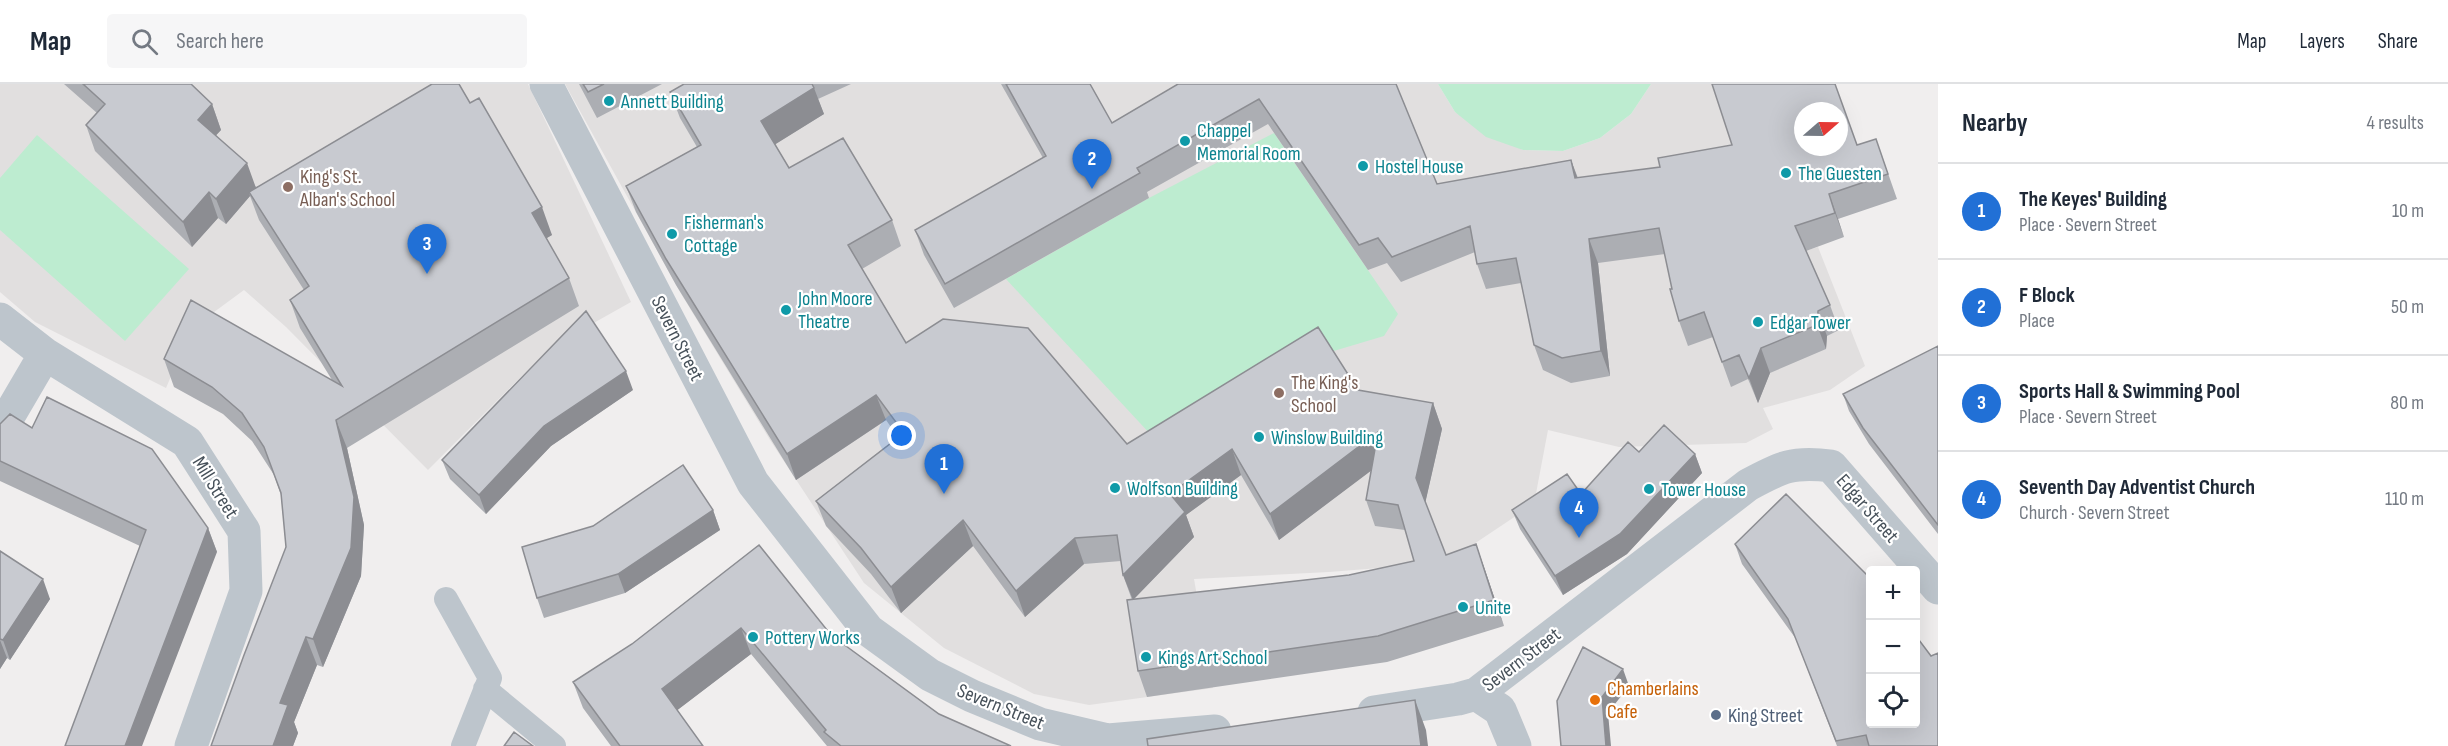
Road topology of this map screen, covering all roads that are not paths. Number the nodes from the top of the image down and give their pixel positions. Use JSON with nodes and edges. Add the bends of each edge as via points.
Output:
{"nodes":[{"id":1,"x":546,"y":84,"type":"edge"},
{"id":2,"x":0,"y":319,"type":"edge"},
{"id":3,"x":45,"y":354,"type":"junction"},
{"id":4,"x":0,"y":431,"type":"edge"},
{"id":5,"x":1748,"y":485,"type":"joint"},
{"id":6,"x":1938,"y":588,"type":"edge"},
{"id":7,"x":446,"y":599,"type":"dead end"},
{"id":8,"x":487,"y":684,"type":"junction"},
{"id":9,"x":1476,"y":693,"type":"junction"},
{"id":10,"x":1343,"y":716,"type":"edge"},
{"id":11,"x":1250,"y":727,"type":"edge"},
{"id":12,"x":1109,"y":743,"type":"edge"},
{"id":13,"x":191,"y":746,"type":"edge"},
{"id":14,"x":463,"y":746,"type":"edge"},
{"id":15,"x":554,"y":746,"type":"edge"},
{"id":16,"x":1515,"y":746,"type":"edge"}],
"edges":[{"from":1,"to":12,"type":"street","name":"Severn Street","via":[[753,483],[868,630],[930,675],[972,696],[1040,724]]},
{"from":2,"to":3,"type":"street","name":"Mill Street"},
{"from":3,"to":4,"type":"street"},
{"from":3,"to":13,"type":"street","name":"Mill Street","via":[[188,442],[244,531],[246,591]]},
{"from":5,"to":6,"type":"street","name":"Edgar Street","via":[[1778,469],[1807,463],[1831,466]]},
{"from":5,"to":9,"type":"street","name":"Severn Street"},
{"from":7,"to":8,"type":"street"},
{"from":8,"to":14,"type":"street"},
{"from":8,"to":15,"type":"street"},
{"from":9,"to":10,"type":"street","name":"Severn Street"},
{"from":9,"to":16,"type":"street","via":[[1500,710]]},
{"from":11,"to":12,"type":"street","name":"Severn Street"}]}
